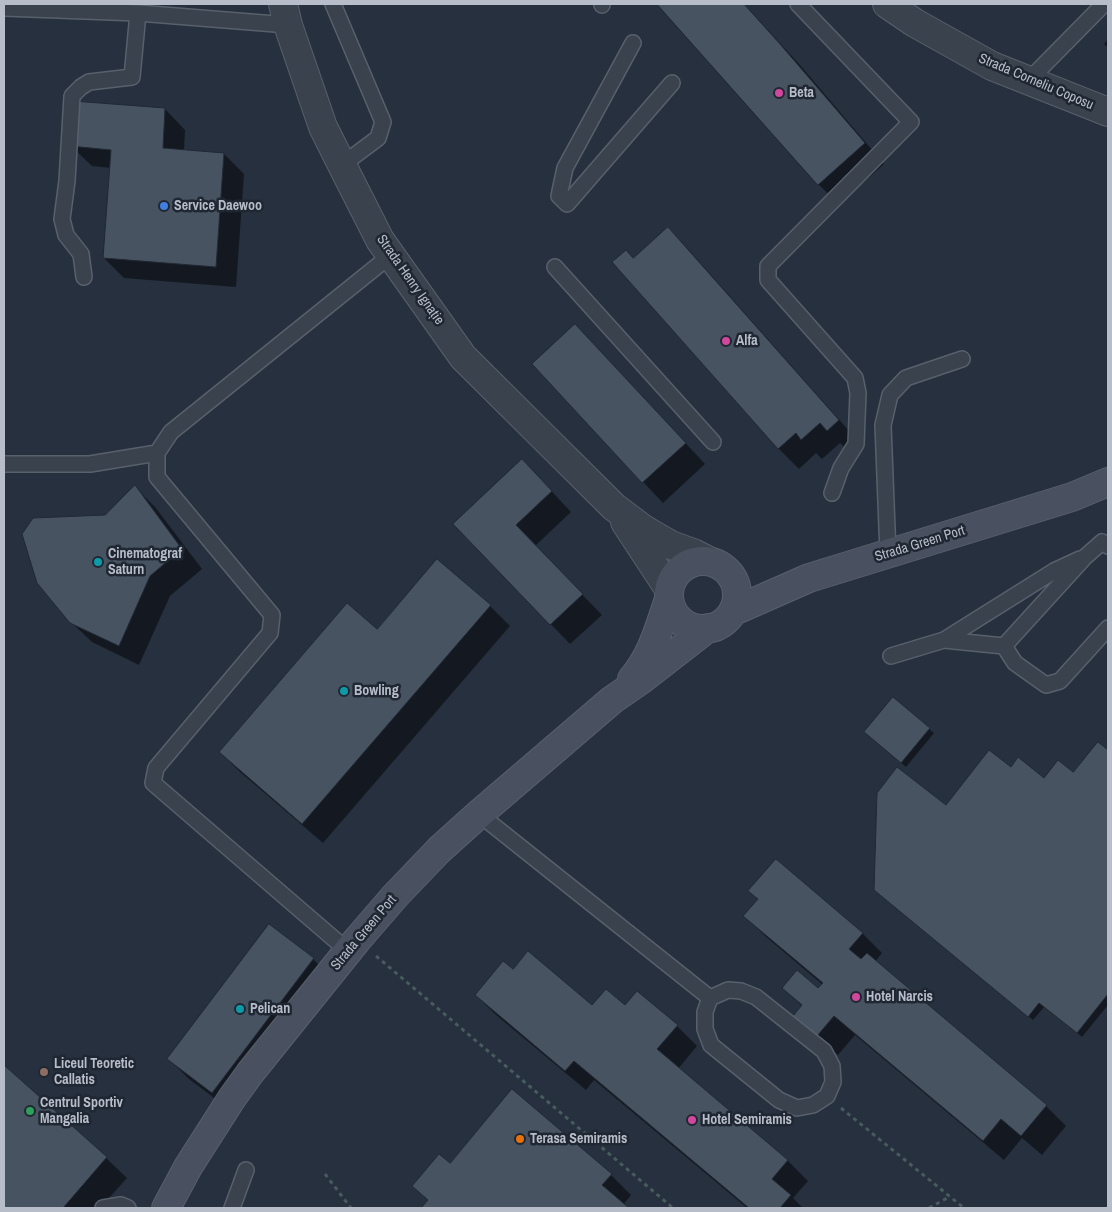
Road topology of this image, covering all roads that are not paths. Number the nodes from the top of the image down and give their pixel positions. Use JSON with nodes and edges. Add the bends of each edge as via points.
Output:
{"nodes":[{"id":1,"x":332,"y":4,"type":"edge"},
{"id":2,"x":798,"y":4,"type":"edge"},
{"id":3,"x":887,"y":4,"type":"edge"},
{"id":4,"x":1104,"y":4,"type":"edge"},
{"id":5,"x":4,"y":8,"type":"edge"},
{"id":6,"x":138,"y":13,"type":"junction"},
{"id":7,"x":286,"y":14,"type":"edge"},
{"id":8,"x":633,"y":43,"type":"dead end"},
{"id":9,"x":1028,"y":81,"type":"junction"},
{"id":10,"x":672,"y":83,"type":"dead end"},
{"id":11,"x":1108,"y":112,"type":"edge"},
{"id":12,"x":342,"y":165,"type":"junction"},
{"id":13,"x":390,"y":255,"type":"junction"},
{"id":14,"x":556,"y":267,"type":"dead end"},
{"id":15,"x":84,"y":277,"type":"dead end"},
{"id":16,"x":962,"y":359,"type":"dead end"},
{"id":17,"x":713,"y":442,"type":"dead end"},
{"id":18,"x":157,"y":453,"type":"junction"},
{"id":19,"x":4,"y":464,"type":"edge"},
{"id":20,"x":1108,"y":482,"type":"edge"},
{"id":21,"x":832,"y":493,"type":"dead end"},
{"id":22,"x":614,"y":507,"type":"junction"},
{"id":23,"x":1108,"y":546,"type":"edge"},
{"id":24,"x":888,"y":554,"type":"junction"},
{"id":25,"x":1085,"y":557,"type":"junction"},
{"id":26,"x":709,"y":561,"type":"junction"},
{"id":27,"x":669,"y":594,"type":"junction"},
{"id":28,"x":734,"y":611,"type":"junction"},
{"id":29,"x":708,"y":628,"type":"junction"},
{"id":30,"x":1108,"y":628,"type":"edge"},
{"id":31,"x":944,"y":640,"type":"junction"},
{"id":32,"x":1004,"y":646,"type":"junction"},
{"id":33,"x":891,"y":656,"type":"dead end"},
{"id":34,"x":612,"y":700,"type":"junction"},
{"id":35,"x":479,"y":814,"type":"junction"},
{"id":36,"x":352,"y":945,"type":"junction"},
{"id":37,"x":710,"y":998,"type":"junction"},
{"id":38,"x":246,"y":1170,"type":"dead end"},
{"id":39,"x":103,"y":1208,"type":"edge"},
{"id":40,"x":128,"y":1208,"type":"edge"},
{"id":41,"x":166,"y":1208,"type":"edge"},
{"id":42,"x":232,"y":1208,"type":"edge"}],
"edges":[{"from":1,"to":12,"type":"lane","via":[[383,122],[378,138]]},
{"from":2,"to":21,"type":"lane","via":[[911,122],[768,266],[768,280],[856,378],[856,444],[840,468]]},
{"from":3,"to":9,"type":"street","name":"Strada Corneliu Coposu","via":[[992,66]]},
{"from":4,"to":9,"type":"lane"},
{"from":5,"to":6,"type":"lane"},
{"from":6,"to":7,"type":"lane"},
{"from":6,"to":15,"type":"lane","via":[[132,77],[89,82],[72,96],[62,219],[66,235],[81,254]]},
{"from":7,"to":12,"type":"street","name":"Strada Henry Ignație","via":[[323,127]]},
{"from":8,"to":10,"type":"lane","via":[[565,168],[560,196],[567,204]]},
{"from":9,"to":11,"type":"street","name":"Strada Corneliu Coposu"},
{"from":12,"to":13,"type":"street","name":"Strada Henry Ignație"},
{"from":13,"to":18,"type":"lane","via":[[171,432]]},
{"from":13,"to":22,"type":"street","name":"Strada Henry Ignație","via":[[463,357]]},
{"from":14,"to":17,"type":"lane"},
{"from":16,"to":24,"type":"lane","via":[[906,378],[890,395],[883,426]]},
{"from":18,"to":19,"type":"lane","via":[[90,464]]},
{"from":18,"to":36,"type":"lane","via":[[157,477],[272,615],[270,633],[156,768],[153,783]]},
{"from":20,"to":24,"type":"street","name":"Strada Green Port"},
{"from":22,"to":26,"type":"street","name":"Strada Henry Ignație","via":[[671,545]]},
{"from":22,"to":27,"type":"street","name":"Strada Henry Ignație","via":[[647,554]]},
{"from":23,"to":25,"type":"lane","via":[[1102,542]]},
{"from":24,"to":28,"type":"street","name":"Strada Green Port","via":[[810,578]]},
{"from":25,"to":31,"type":"lane","via":[[1054,571]]},
{"from":25,"to":32,"type":"lane"},
{"from":26,"to":27,"type":"street","via":[[698,560],[679,570],[672,578]]},
{"from":26,"to":28,"type":"street","via":[[724,567],[734,580],[737,600]]},
{"from":27,"to":29,"type":"street","via":[[672,610],[678,618],[687,625]]},
{"from":27,"to":34,"type":"street","name":"Strada Green Port","via":[[650,652],[641,668]]},
{"from":28,"to":29,"type":"street","via":[[718,626]]},
{"from":29,"to":34,"type":"street","name":"Strada Green Port"},
{"from":30,"to":32,"type":"lane","via":[[1060,681],[1046,685],[1015,663]]},
{"from":31,"to":32,"type":"lane"},
{"from":31,"to":33,"type":"lane"},
{"from":34,"to":35,"type":"street","name":"Strada Green Port"},
{"from":35,"to":36,"type":"street","name":"Strada Green Port","via":[[439,850]]},
{"from":35,"to":37,"type":"lane"},
{"from":36,"to":41,"type":"street","name":"Strada Green Port","via":[[232,1098]]},
{"from":37,"to":37,"type":"lane","via":[[705,1012],[705,1029],[711,1046],[779,1100],[797,1108],[813,1105],[827,1096],[833,1082],[832,1066],[824,1051],[756,997],[728,990]]},
{"from":38,"to":42,"type":"lane"},
{"from":39,"to":40,"type":"lane","via":[[120,1205]]}]}
